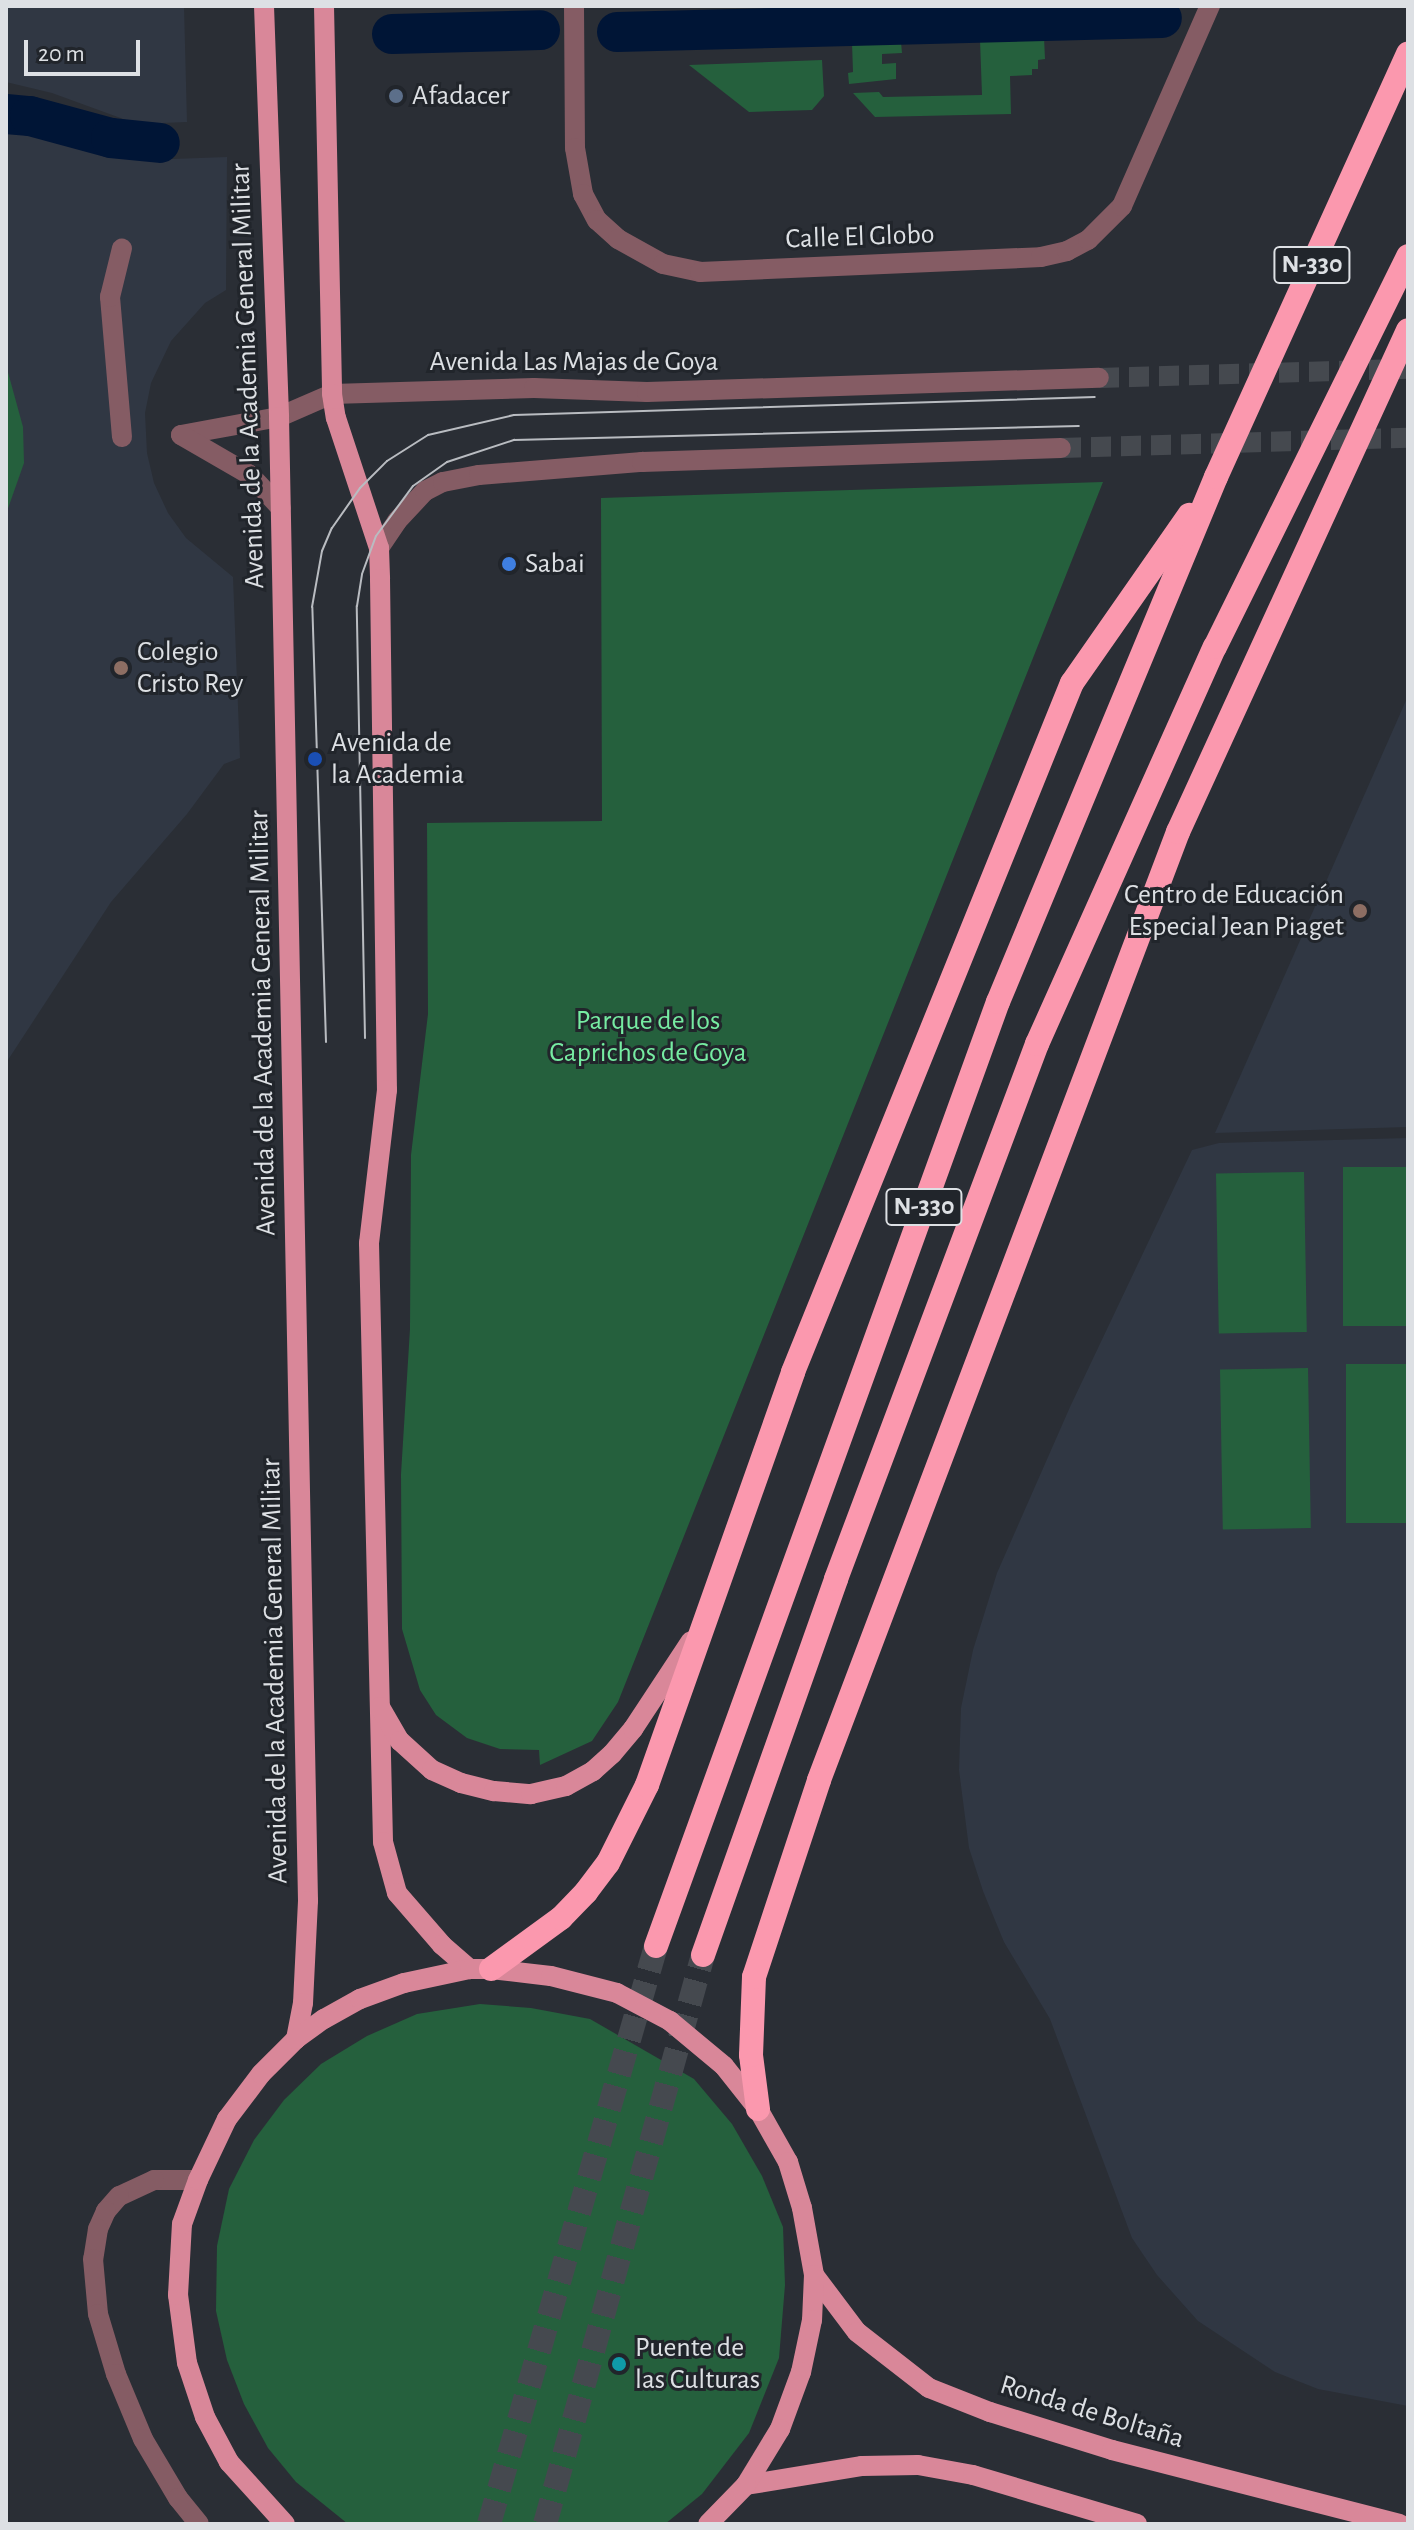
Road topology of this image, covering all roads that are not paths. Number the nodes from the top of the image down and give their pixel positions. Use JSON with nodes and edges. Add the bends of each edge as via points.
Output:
{"nodes":[{"id":1,"x":324,"y":6,"type":"edge"},
{"id":2,"x":574,"y":6,"type":"edge"},
{"id":3,"x":1210,"y":6,"type":"edge"},
{"id":4,"x":269,"y":9,"type":"edge"},
{"id":5,"x":1408,"y":53,"type":"edge"},
{"id":6,"x":122,"y":248,"type":"dead end"},
{"id":7,"x":1408,"y":256,"type":"edge"},
{"id":8,"x":1408,"y":330,"type":"edge"},
{"id":9,"x":1099,"y":378,"type":"tunnel mouth"},
{"id":10,"x":332,"y":394,"type":"junction"},
{"id":11,"x":279,"y":417,"type":"junction"},
{"id":12,"x":122,"y":437,"type":"dead end"},
{"id":13,"x":1061,"y":448,"type":"tunnel mouth"},
{"id":14,"x":1216,"y":477,"type":"junction"},
{"id":15,"x":281,"y":508,"type":"junction"},
{"id":16,"x":379,"y":548,"type":"junction"},
{"id":17,"x":707,"y":1617,"type":"junction"},
{"id":18,"x":380,"y":1707,"type":"junction"},
{"id":19,"x":656,"y":1946,"type":"tunnel mouth"},
{"id":20,"x":703,"y":1955,"type":"tunnel mouth"},
{"id":21,"x":480,"y":1969,"type":"junction"},
{"id":22,"x":296,"y":2039,"type":"junction"},
{"id":23,"x":758,"y":2109,"type":"junction"},
{"id":24,"x":198,"y":2180,"type":"junction"},
{"id":25,"x":814,"y":2275,"type":"junction"},
{"id":26,"x":746,"y":2485,"type":"junction"},
{"id":27,"x":199,"y":2524,"type":"edge"},
{"id":28,"x":285,"y":2524,"type":"edge"},
{"id":29,"x":708,"y":2524,"type":"edge"},
{"id":30,"x":1137,"y":2524,"type":"edge"},
{"id":31,"x":1400,"y":2524,"type":"edge"}],
"edges":[{"from":1,"to":10,"type":"main road"},
{"from":2,"to":3,"type":"street","name":"Calle El Globo","via":[[575,148],[583,194],[597,220],[618,239],[663,264],[700,272],[1041,257],[1067,251],[1088,240],[1122,206]]},
{"from":4,"to":11,"type":"main road","name":"Avenida de la Academia General Militar"},
{"from":5,"to":14,"type":"highway","number":"N-330"},
{"from":6,"to":12,"type":"street","via":[[110,297]]},
{"from":7,"to":20,"type":"highway","number":"N-330","via":[[1215,647],[1037,1044],[836,1579]]},
{"from":8,"to":23,"type":"highway","via":[[1178,832],[819,1780],[754,1977],[751,2055]]},
{"from":9,"to":10,"type":"street","name":"Avenida Las Majas de Goya","via":[[647,392],[534,388]]},
{"from":10,"to":11,"type":"street","name":"Avenida Las Majas de Goya"},
{"from":10,"to":16,"type":"main road"},
{"from":11,"to":15,"type":"main road","name":"Avenida de la Academia General Militar"},
{"from":11,"to":15,"type":"street","name":"Avenida Las Majas de Goya","via":[[181,435],[250,475]]},
{"from":13,"to":16,"type":"street","via":[[642,462],[479,475],[425,491],[402,513]]},
{"from":14,"to":17,"type":"highway","via":[[1072,683],[793,1372]]},
{"from":14,"to":19,"type":"highway","number":"N-330","via":[[998,1002]]},
{"from":15,"to":22,"type":"main road","name":"Avenida de la Academia General Militar","via":[[308,1901],[305,1989]]},
{"from":16,"to":18,"type":"main road","via":[[387,1090],[369,1243]]},
{"from":17,"to":18,"type":"main road","via":[[633,1729],[593,1771],[566,1786],[531,1794],[461,1783],[413,1754]]},
{"from":17,"to":21,"type":"highway","via":[[647,1785],[608,1863],[561,1918]]},
{"from":18,"to":21,"type":"main road","via":[[387,1867],[397,1893],[418,1920]]},
{"from":21,"to":22,"type":"main road","via":[[404,1983],[360,1999]]},
{"from":21,"to":23,"type":"main road","via":[[551,1976],[617,1993],[657,2014],[724,2066]]},
{"from":22,"to":24,"type":"main road","via":[[227,2119]]},
{"from":23,"to":25,"type":"main road","via":[[788,2162]]},
{"from":24,"to":27,"type":"street","via":[[154,2180],[119,2196],[98,2229],[93,2259],[98,2314],[116,2374],[143,2439]]},
{"from":24,"to":28,"type":"main road","via":[[182,2224],[178,2295],[187,2363],[205,2417],[229,2462]]},
{"from":25,"to":26,"type":"main road","via":[[801,2372],[780,2429]]},
{"from":25,"to":31,"type":"main road","name":"Ronda de Boltaña","via":[[857,2332],[929,2388],[1112,2450]]},
{"from":26,"to":29,"type":"main road"},
{"from":26,"to":30,"type":"main road","via":[[862,2466],[918,2465],[973,2475]]}]}
